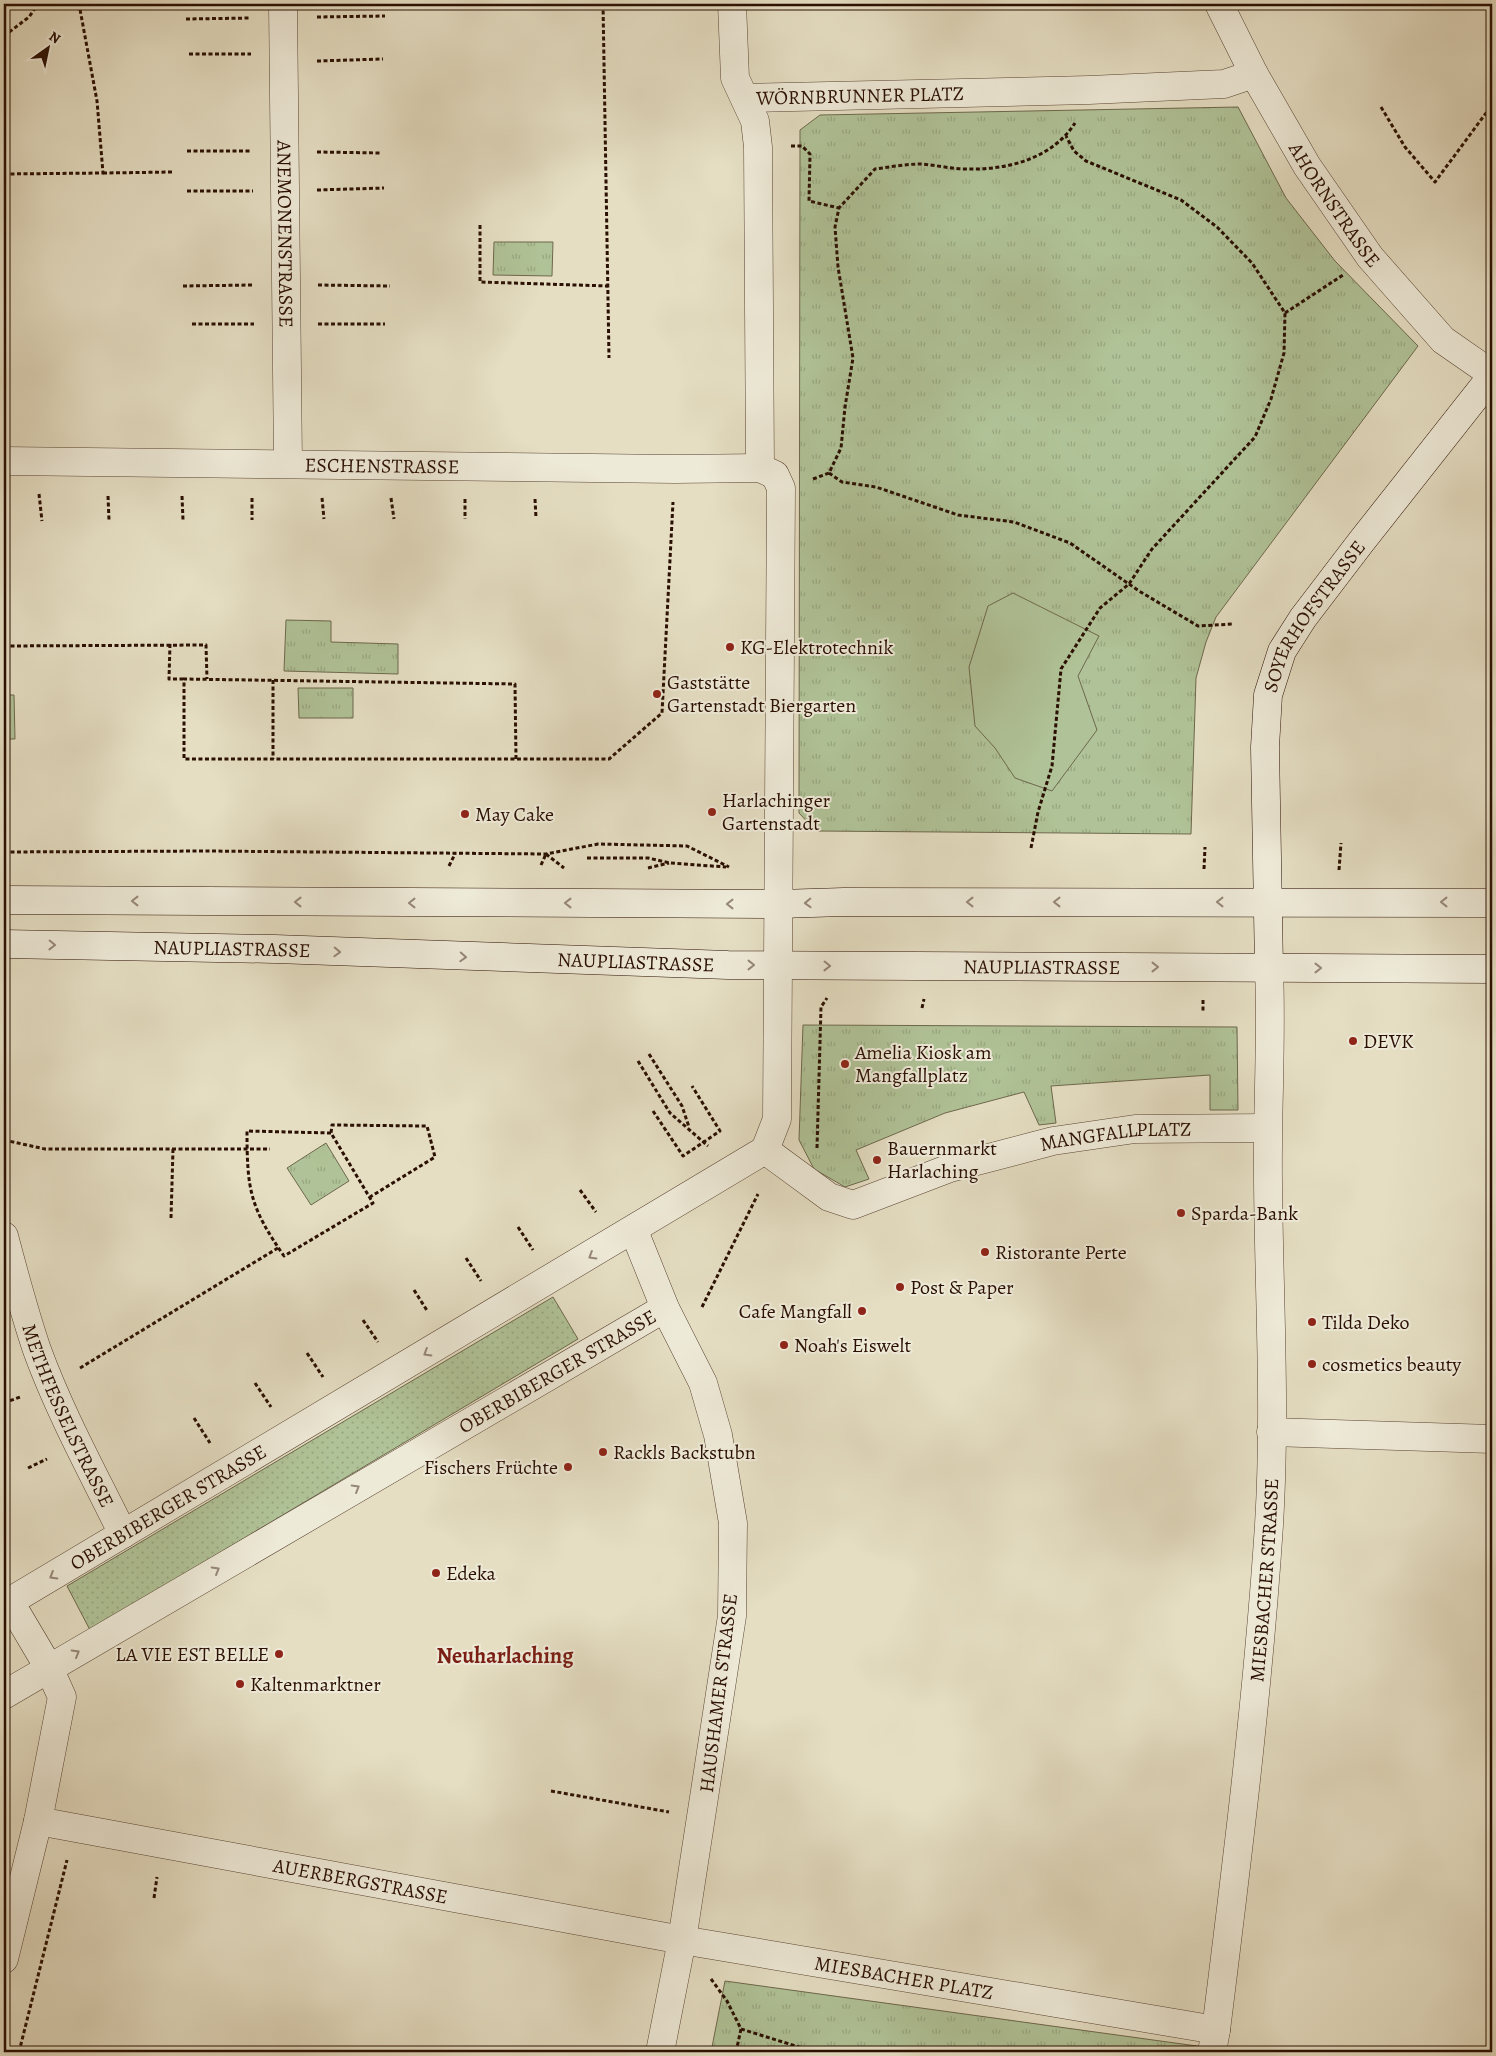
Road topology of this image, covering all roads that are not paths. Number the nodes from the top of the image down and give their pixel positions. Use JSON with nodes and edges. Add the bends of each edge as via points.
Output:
{"nodes":[{"id":1,"x":283,"y":4,"type":"edge"},
{"id":2,"x":732,"y":4,"type":"edge"},
{"id":3,"x":1219,"y":4,"type":"edge"},
{"id":4,"x":1254,"y":74,"type":"junction"},
{"id":5,"x":746,"y":98,"type":"junction"},
{"id":6,"x":1492,"y":375,"type":"edge"},
{"id":7,"x":4,"y":461,"type":"edge"},
{"id":8,"x":288,"y":463,"type":"junction"},
{"id":9,"x":760,"y":468,"type":"junction"},
{"id":10,"x":4,"y":900,"type":"edge"},
{"id":11,"x":1268,"y":902,"type":"junction"},
{"id":12,"x":1492,"y":902,"type":"edge"},
{"id":13,"x":779,"y":904,"type":"junction"},
{"id":14,"x":4,"y":944,"type":"edge"},
{"id":15,"x":778,"y":965,"type":"junction"},
{"id":16,"x":1270,"y":968,"type":"junction"},
{"id":17,"x":1492,"y":968,"type":"edge"},
{"id":18,"x":1267,"y":1128,"type":"junction"},
{"id":19,"x":765,"y":1150,"type":"junction"},
{"id":20,"x":634,"y":1231,"type":"junction"},
{"id":21,"x":4,"y":1236,"type":"edge"},
{"id":22,"x":671,"y":1319,"type":"junction"},
{"id":23,"x":1271,"y":1432,"type":"junction"},
{"id":24,"x":1492,"y":1439,"type":"edge"},
{"id":25,"x":123,"y":1534,"type":"junction"},
{"id":26,"x":7,"y":1603,"type":"edge"},
{"id":27,"x":49,"y":1668,"type":"junction"},
{"id":28,"x":4,"y":1695,"type":"edge"},
{"id":29,"x":38,"y":1821,"type":"junction"},
{"id":30,"x":682,"y":1940,"type":"junction"},
{"id":31,"x":4,"y":1959,"type":"edge"},
{"id":32,"x":1214,"y":2041,"type":"edge"},
{"id":33,"x":660,"y":2052,"type":"edge"}],
"edges":[{"from":1,"to":8,"type":"street","name":"ANEMONENSTRASSE"},
{"from":2,"to":5,"type":"street","via":[[735,78]]},
{"from":3,"to":4,"type":"street","name":"AHORNSTRASSE"},
{"from":4,"to":5,"type":"street","name":"WÖRNBRUNNER PLATZ","via":[[1224,84]]},
{"from":4,"to":6,"type":"street","name":"AHORNSTRASSE","via":[[1306,166],[1370,257],[1437,335]]},
{"from":5,"to":9,"type":"street","name":"WÖRNBRUNNER PLATZ","via":[[755,121],[758,147]]},
{"from":6,"to":11,"type":"street","name":"SOYERHOFSTRASSE","via":[[1303,618],[1282,651],[1268,695],[1265,747]]},
{"from":7,"to":8,"type":"street","name":"ESCHENSTRASSE"},
{"from":8,"to":9,"type":"street","name":"ESCHENSTRASSE"},
{"from":9,"to":13,"type":"street","via":[[775,475],[781,488]]},
{"from":13,"to":10,"type":"street","one_way":true},
{"from":12,"to":11,"type":"street","one_way":true},
{"from":11,"to":13,"type":"street","one_way":true},
{"from":11,"to":16,"type":"street"},
{"from":13,"to":15,"type":"street"},
{"from":14,"to":15,"type":"street","name":"NAUPLIASTRASSE","one_way":true},
{"from":15,"to":16,"type":"street","name":"NAUPLIASTRASSE","one_way":true},
{"from":15,"to":19,"type":"street","via":[[777,1119]]},
{"from":16,"to":17,"type":"street","name":"NAUPLIASTRASSE","one_way":true},
{"from":16,"to":18,"type":"street"},
{"from":18,"to":19,"type":"street","name":"MANGFALLPLATZ","via":[[1134,1129],[1052,1141],[950,1168],[853,1205],[829,1197]]},
{"from":18,"to":23,"type":"street","name":"MIESBACHER STRASSE"},
{"from":19,"to":20,"type":"street"},
{"from":20,"to":22,"type":"street","name":"OBERBIBERGER STRASSE"},
{"from":20,"to":25,"type":"street","name":"OBERBIBERGER STRASSE","one_way":true},
{"from":21,"to":25,"type":"street","name":"METHFESSELSTRASSE","via":[[17,1289],[48,1378]]},
{"from":27,"to":22,"type":"street","name":"OBERBIBERGER STRASSE","one_way":true},
{"from":22,"to":30,"type":"street","name":"HAUSHAMER STRASSE","via":[[703,1383],[718,1436],[733,1523],[732,1616]]},
{"from":23,"to":24,"type":"street"},
{"from":23,"to":32,"type":"street","name":"MIESBACHER STRASSE","via":[[1269,1522],[1256,1702]]},
{"from":25,"to":26,"type":"street","name":"OBERBIBERGER STRASSE","one_way":true},
{"from":26,"to":27,"type":"street"},
{"from":27,"to":28,"type":"street","name":"OBERBIBERGER STRASSE"},
{"from":27,"to":29,"type":"street","via":[[62,1697]]},
{"from":29,"to":30,"type":"street","name":"AUERBERGSTRASSE"},
{"from":29,"to":31,"type":"street"},
{"from":30,"to":32,"type":"street","name":"MIESBACHER PLATZ"},
{"from":30,"to":33,"type":"street"}]}
